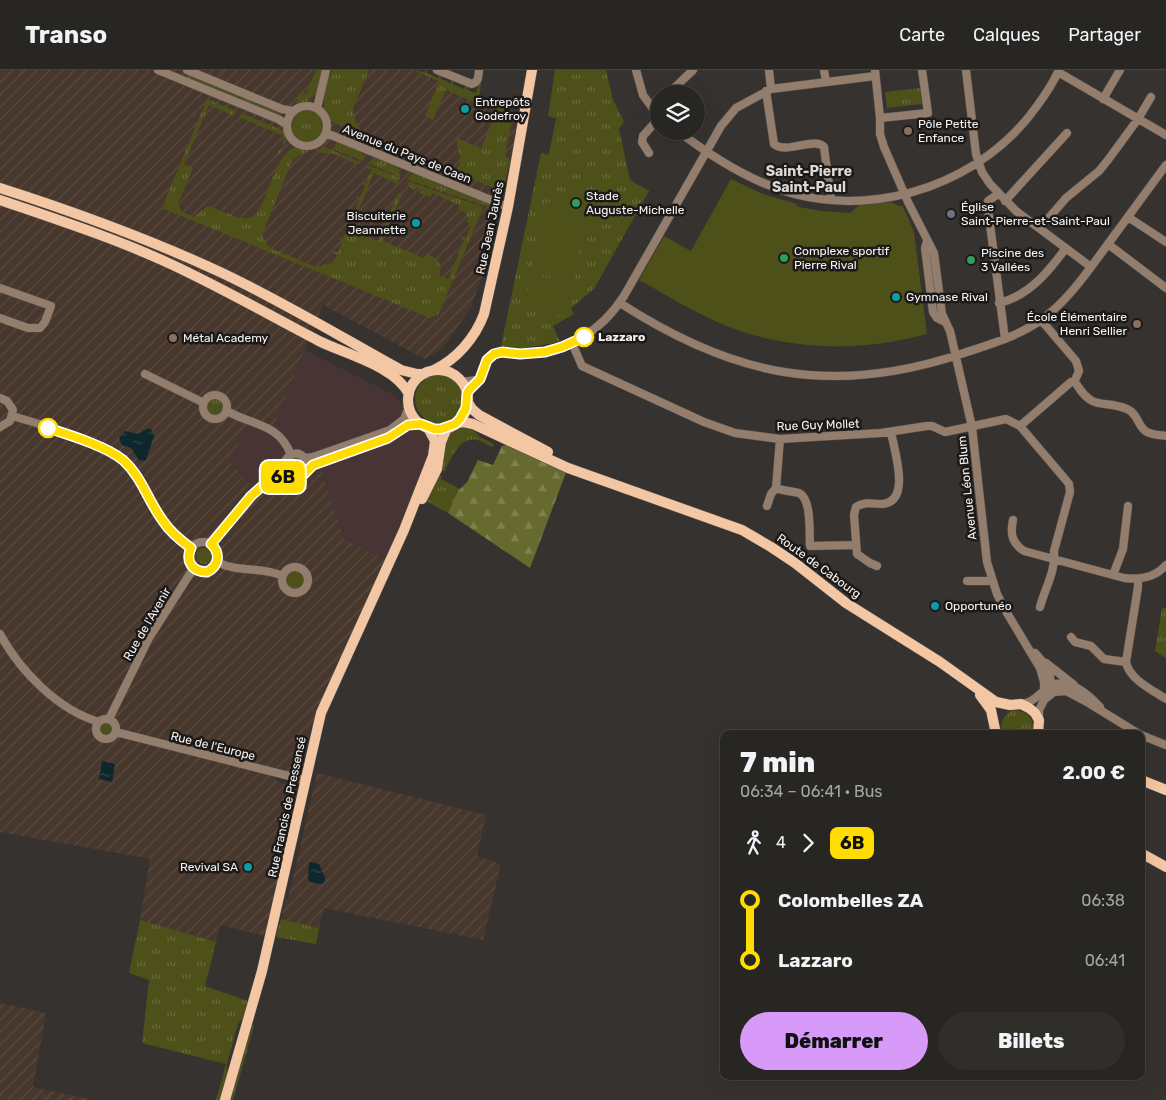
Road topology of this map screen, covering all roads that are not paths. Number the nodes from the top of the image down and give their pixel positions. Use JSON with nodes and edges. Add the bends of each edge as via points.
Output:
{"nodes":[{"id":1,"x":158,"y":70,"type":"edge"},
{"id":2,"x":187,"y":70,"type":"edge"},
{"id":3,"x":326,"y":70,"type":"edge"},
{"id":4,"x":437,"y":70,"type":"edge"},
{"id":5,"x":479,"y":70,"type":"edge"},
{"id":6,"x":532,"y":70,"type":"edge"},
{"id":7,"x":636,"y":70,"type":"edge"},
{"id":8,"x":693,"y":70,"type":"edge"},
{"id":9,"x":769,"y":70,"type":"edge"},
{"id":10,"x":824,"y":70,"type":"edge"},
{"id":11,"x":922,"y":70,"type":"edge"},
{"id":12,"x":966,"y":70,"type":"edge"},
{"id":13,"x":1120,"y":70,"type":"edge"},
{"id":14,"x":1058,"y":71,"type":"edge"},
{"id":15,"x":875,"y":73,"type":"edge"},
{"id":16,"x":826,"y":82,"type":"junction"},
{"id":17,"x":677,"y":85,"type":"edge"},
{"id":18,"x":768,"y":92,"type":"junction"},
{"id":19,"x":1151,"y":97,"type":"dead end"},
{"id":20,"x":1103,"y":99,"type":"junction"},
{"id":21,"x":650,"y":106,"type":"edge"},
{"id":22,"x":317,"y":108,"type":"junction"},
{"id":23,"x":293,"y":111,"type":"junction"},
{"id":24,"x":880,"y":118,"type":"junction"},
{"id":25,"x":1138,"y":119,"type":"junction"},
{"id":26,"x":286,"y":124,"type":"junction"},
{"id":27,"x":650,"y":128,"type":"edge"},
{"id":28,"x":326,"y":133,"type":"junction"},
{"id":29,"x":1066,"y":133,"type":"dead end"},
{"id":30,"x":1166,"y":135,"type":"edge"},
{"id":31,"x":690,"y":140,"type":"edge"},
{"id":32,"x":649,"y":152,"type":"dead end"},
{"id":33,"x":705,"y":152,"type":"junction"},
{"id":34,"x":978,"y":163,"type":"junction"},
{"id":35,"x":1166,"y":165,"type":"edge"},
{"id":36,"x":0,"y":188,"type":"edge"},
{"id":37,"x":998,"y":194,"type":"junction"},
{"id":38,"x":905,"y":195,"type":"junction"},
{"id":39,"x":0,"y":200,"type":"edge"},
{"id":40,"x":832,"y":200,"type":"junction"},
{"id":41,"x":1005,"y":201,"type":"junction"},
{"id":42,"x":508,"y":208,"type":"junction"},
{"id":43,"x":1128,"y":217,"type":"junction"},
{"id":44,"x":1040,"y":228,"type":"junction"},
{"id":45,"x":1166,"y":242,"type":"edge"},
{"id":46,"x":1108,"y":244,"type":"junction"},
{"id":47,"x":1066,"y":248,"type":"junction"},
{"id":48,"x":1091,"y":267,"type":"junction"},
{"id":49,"x":0,"y":288,"type":"edge"},
{"id":50,"x":1166,"y":288,"type":"edge"},
{"id":51,"x":620,"y":303,"type":"junction"},
{"id":52,"x":999,"y":304,"type":"junction"},
{"id":53,"x":0,"y":318,"type":"edge"},
{"id":54,"x":1040,"y":320,"type":"junction"},
{"id":55,"x":1005,"y":339,"type":"junction"},
{"id":56,"x":572,"y":343,"type":"junction"},
{"id":57,"x":460,"y":351,"type":"junction"},
{"id":58,"x":956,"y":356,"type":"junction"},
{"id":59,"x":429,"y":372,"type":"junction"},
{"id":60,"x":145,"y":374,"type":"dead end"},
{"id":61,"x":459,"y":379,"type":"junction"},
{"id":62,"x":478,"y":380,"type":"junction"},
{"id":63,"x":1074,"y":382,"type":"junction"},
{"id":64,"x":409,"y":394,"type":"junction"},
{"id":65,"x":0,"y":398,"type":"edge"},
{"id":66,"x":467,"y":398,"type":"junction"},
{"id":67,"x":204,"y":403,"type":"junction"},
{"id":68,"x":409,"y":407,"type":"junction"},
{"id":69,"x":227,"y":411,"type":"junction"},
{"id":70,"x":12,"y":416,"type":"junction"},
{"id":71,"x":0,"y":426,"type":"edge"},
{"id":72,"x":424,"y":426,"type":"junction"},
{"id":73,"x":451,"y":426,"type":"junction"},
{"id":74,"x":1020,"y":426,"type":"junction"},
{"id":75,"x":972,"y":427,"type":"junction"},
{"id":76,"x":890,"y":432,"type":"junction"},
{"id":77,"x":1166,"y":436,"type":"edge"},
{"id":78,"x":780,"y":439,"type":"junction"},
{"id":79,"x":290,"y":455,"type":"junction"},
{"id":80,"x":304,"y":458,"type":"junction"},
{"id":81,"x":284,"y":465,"type":"junction"},
{"id":82,"x":308,"y":470,"type":"junction"},
{"id":83,"x":289,"y":477,"type":"junction"},
{"id":84,"x":268,"y":481,"type":"junction"},
{"id":85,"x":609,"y":482,"type":"junction"},
{"id":86,"x":776,"y":488,"type":"junction"},
{"id":87,"x":766,"y":506,"type":"dead end"},
{"id":88,"x":1128,"y":506,"type":"dead end"},
{"id":89,"x":1013,"y":520,"type":"dead end"},
{"id":90,"x":404,"y":530,"type":"junction"},
{"id":91,"x":211,"y":544,"type":"junction"},
{"id":92,"x":856,"y":545,"type":"junction"},
{"id":93,"x":191,"y":548,"type":"junction"},
{"id":94,"x":1055,"y":559,"type":"junction"},
{"id":95,"x":217,"y":562,"type":"junction"},
{"id":96,"x":1166,"y":565,"type":"edge"},
{"id":97,"x":877,"y":566,"type":"dead end"},
{"id":98,"x":193,"y":569,"type":"junction"},
{"id":99,"x":1113,"y":575,"type":"junction"},
{"id":100,"x":283,"y":576,"type":"dead end"},
{"id":101,"x":1138,"y":580,"type":"junction"},
{"id":102,"x":992,"y":581,"type":"junction"},
{"id":103,"x":969,"y":583,"type":"dead end"},
{"id":104,"x":1040,"y":607,"type":"dead end"},
{"id":105,"x":0,"y":634,"type":"edge"},
{"id":106,"x":1072,"y":637,"type":"dead end"},
{"id":107,"x":1028,"y":646,"type":"junction"},
{"id":108,"x":1039,"y":657,"type":"junction"},
{"id":109,"x":1126,"y":662,"type":"junction"},
{"id":110,"x":972,"y":686,"type":"junction"},
{"id":111,"x":1076,"y":686,"type":"junction"},
{"id":112,"x":1166,"y":688,"type":"edge"},
{"id":113,"x":1049,"y":690,"type":"junction"},
{"id":114,"x":1164,"y":698,"type":"edge"},
{"id":115,"x":1021,"y":704,"type":"junction"},
{"id":116,"x":1010,"y":706,"type":"junction"},
{"id":117,"x":1106,"y":714,"type":"junction"},
{"id":118,"x":109,"y":719,"type":"junction"},
{"id":119,"x":99,"y":722,"type":"junction"},
{"id":120,"x":996,"y":729,"type":"edge"},
{"id":121,"x":1041,"y":729,"type":"edge"},
{"id":122,"x":1133,"y":730,"type":"edge"},
{"id":123,"x":116,"y":732,"type":"junction"},
{"id":124,"x":1145,"y":736,"type":"edge"},
{"id":125,"x":1166,"y":745,"type":"edge"},
{"id":126,"x":305,"y":780,"type":"junction"},
{"id":127,"x":1145,"y":782,"type":"edge"},
{"id":128,"x":1166,"y":790,"type":"edge"},
{"id":129,"x":1145,"y":855,"type":"edge"},
{"id":130,"x":1166,"y":867,"type":"edge"},
{"id":131,"x":225,"y":1100,"type":"edge"}],
"edges":[{"from":1,"to":26,"type":"street"},
{"from":2,"to":23,"type":"street"},
{"from":3,"to":22,"type":"street"},
{"from":4,"to":5,"type":"street","via":[[472,84],[478,80]]},
{"from":6,"to":42,"type":"main road","name":"Rue Jean Jaurès"},
{"from":7,"to":21,"type":"street","via":[[643,95]]},
{"from":8,"to":17,"type":"street"},
{"from":9,"to":18,"type":"street"},
{"from":10,"to":16,"type":"street"},
{"from":11,"to":24,"type":"street","via":[[928,113]]},
{"from":12,"to":34,"type":"street"},
{"from":13,"to":20,"type":"street"},
{"from":14,"to":20,"type":"street"},
{"from":14,"to":34,"type":"street","via":[[1026,121]]},
{"from":15,"to":16,"type":"street"},
{"from":15,"to":24,"type":"street","name":"Avenue Léon Blum"},
{"from":16,"to":18,"type":"street"},
{"from":18,"to":33,"type":"street","via":[[736,108]]},
{"from":18,"to":40,"type":"street","via":[[773,141],[780,148],[819,144],[824,147]]},
{"from":19,"to":25,"type":"street"},
{"from":20,"to":25,"type":"street"},
{"from":22,"to":23,"type":"street","via":[[305,105]]},
{"from":22,"to":28,"type":"street","via":[[325,116]]},
{"from":23,"to":26,"type":"street"},
{"from":24,"to":38,"type":"street","name":"Avenue Léon Blum","via":[[884,147]]},
{"from":25,"to":30,"type":"street"},
{"from":25,"to":44,"type":"street","via":[[1099,171],[1066,198]]},
{"from":26,"to":28,"type":"street","via":[[294,142],[305,147],[318,144]]},
{"from":27,"to":32,"type":"street","via":[[642,142]]},
{"from":28,"to":42,"type":"street","name":"Avenue du Pays de Caen"},
{"from":29,"to":41,"type":"street"},
{"from":31,"to":33,"type":"street"},
{"from":33,"to":40,"type":"street","via":[[739,172],[775,187],[794,194]]},
{"from":33,"to":51,"type":"street"},
{"from":34,"to":37,"type":"street"},
{"from":34,"to":38,"type":"street"},
{"from":35,"to":43,"type":"street"},
{"from":36,"to":59,"type":"main road","via":[[104,222],[161,246],[264,294],[401,370],[417,374]]},
{"from":37,"to":41,"type":"street"},
{"from":37,"to":52,"type":"street","via":[[988,201],[988,209]]},
{"from":38,"to":40,"type":"street","via":[[864,201]]},
{"from":38,"to":58,"type":"street","name":"Avenue Léon Blum","via":[[928,241],[933,312],[950,331]]},
{"from":39,"to":64,"type":"main road","via":[[162,260],[317,340],[379,368],[400,382]]},
{"from":41,"to":44,"type":"street"},
{"from":42,"to":57,"type":"main road","name":"Rue Jean Jaurès","via":[[484,314],[473,337]]},
{"from":43,"to":45,"type":"street"},
{"from":43,"to":46,"type":"street"},
{"from":44,"to":47,"type":"street"},
{"from":46,"to":48,"type":"street"},
{"from":46,"to":50,"type":"street"},
{"from":47,"to":48,"type":"street"},
{"from":47,"to":52,"type":"street","via":[[1048,272],[1033,285],[1015,298]]},
{"from":48,"to":54,"type":"street","via":[[1074,290]]},
{"from":49,"to":53,"type":"street","via":[[51,306],[40,328],[28,328]]},
{"from":51,"to":56,"type":"street","via":[[595,330]]},
{"from":51,"to":58,"type":"street","via":[[712,352],[744,364],[777,371],[810,376],[865,375],[921,367]]},
{"from":52,"to":55,"type":"street"},
{"from":54,"to":55,"type":"street"},
{"from":54,"to":63,"type":"street","via":[[1076,361],[1079,371]]},
{"from":55,"to":58,"type":"street"},
{"from":56,"to":62,"type":"street","via":[[540,352],[494,354],[487,360]]},
{"from":56,"to":78,"type":"street","name":"Rue Guy Mollet","via":[[582,366],[644,395],[704,422],[735,432]]},
{"from":57,"to":59,"type":"main road","name":"Rue Jean Jaurès"},
{"from":57,"to":61,"type":"main road","via":[[455,366]]},
{"from":58,"to":75,"type":"street","name":"Avenue Léon Blum"},
{"from":59,"to":61,"type":"main road","via":[[446,371]]},
{"from":59,"to":64,"type":"main road","via":[[414,382]]},
{"from":60,"to":67,"type":"street"},
{"from":61,"to":62,"type":"street"},
{"from":61,"to":66,"type":"main road"},
{"from":62,"to":66,"type":"street"},
{"from":63,"to":74,"type":"street"},
{"from":63,"to":77,"type":"street","via":[[1092,402],[1126,408],[1148,433]]},
{"from":64,"to":68,"type":"main road"},
{"from":65,"to":70,"type":"street","via":[[11,405]]},
{"from":66,"to":73,"type":"main road","via":[[464,414]]},
{"from":66,"to":85,"type":"main road","via":[[472,409],[488,420]]},
{"from":67,"to":69,"type":"street","via":[[209,396],[220,396],[226,400]]},
{"from":67,"to":69,"type":"street","via":[[203,411],[211,419],[222,418]]},
{"from":68,"to":72,"type":"main road","via":[[412,415]]},
{"from":68,"to":80,"type":"street","via":[[404,419],[385,432]]},
{"from":69,"to":79,"type":"street","via":[[274,431],[285,442]]},
{"from":70,"to":71,"type":"street","via":[[10,421]]},
{"from":70,"to":93,"type":"street","via":[[71,436],[122,459],[142,483],[163,522]]},
{"from":72,"to":73,"type":"main road","via":[[434,429]]},
{"from":72,"to":82,"type":"street","via":[[408,425],[388,438],[322,461]]},
{"from":72,"to":90,"type":"main road","via":[[435,440],[435,449]]},
{"from":73,"to":85,"type":"main road","via":[[463,422],[473,424],[568,468]]},
{"from":73,"to":90,"type":"main road","via":[[443,436],[434,477]]},
{"from":74,"to":75,"type":"street","name":"Rue Guy Mollet","via":[[1006,419]]},
{"from":74,"to":94,"type":"street","via":[[1069,484],[1070,492],[1054,550]]},
{"from":75,"to":76,"type":"street","name":"Rue Guy Mollet","via":[[945,432],[927,426]]},
{"from":75,"to":102,"type":"street","name":"Avenue Léon Blum","via":[[984,543]]},
{"from":76,"to":78,"type":"street","name":"Rue Guy Mollet"},
{"from":76,"to":92,"type":"street","via":[[899,490],[894,500],[884,504],[862,503],[856,507]]},
{"from":78,"to":86,"type":"street"},
{"from":79,"to":80,"type":"street"},
{"from":79,"to":81,"type":"street"},
{"from":80,"to":82,"type":"street"},
{"from":81,"to":83,"type":"street"},
{"from":81,"to":84,"type":"street"},
{"from":82,"to":83,"type":"street","via":[[300,478]]},
{"from":83,"to":84,"type":"street"},
{"from":84,"to":91,"type":"street","via":[[251,496]]},
{"from":85,"to":110,"type":"main road","name":"Route de Cabourg","via":[[742,530],[779,552],[846,603]]},
{"from":86,"to":87,"type":"street"},
{"from":86,"to":92,"type":"street","via":[[799,493],[805,498],[810,546]]},
{"from":88,"to":99,"type":"street","via":[[1123,549]]},
{"from":89,"to":94,"type":"street","via":[[1011,530],[1016,546]]},
{"from":90,"to":126,"type":"main road","name":"Rue Francis de Pressensé","via":[[326,698]]},
{"from":91,"to":93,"type":"street","via":[[198,542]]},
{"from":91,"to":95,"type":"street","via":[[218,552]]},
{"from":92,"to":97,"type":"street","via":[[857,554]]},
{"from":93,"to":98,"type":"street","via":[[188,558]]},
{"from":94,"to":99,"type":"street"},
{"from":94,"to":104,"type":"street"},
{"from":95,"to":98,"type":"street","via":[[207,572]]},
{"from":95,"to":100,"type":"street","via":[[232,568],[270,571]]},
{"from":96,"to":101,"type":"street","via":[[1154,575]]},
{"from":98,"to":118,"type":"street","name":"Rue de l'Avenir","via":[[149,638]]},
{"from":99,"to":101,"type":"street"},
{"from":101,"to":109,"type":"street"},
{"from":102,"to":103,"type":"street"},
{"from":102,"to":107,"type":"street","name":"Avenue Léon Blum","via":[[1004,608]]},
{"from":105,"to":119,"type":"street","via":[[16,659],[49,694],[85,718]]},
{"from":106,"to":109,"type":"street","via":[[1075,642],[1091,646],[1104,659]]},
{"from":107,"to":108,"type":"street","name":"Avenue Léon Blum"},
{"from":107,"to":113,"type":"street","name":"Avenue Léon Blum"},
{"from":108,"to":111,"type":"street"},
{"from":108,"to":113,"type":"street","name":"Avenue Léon Blum","via":[[1048,670]]},
{"from":109,"to":114,"type":"street","via":[[1131,675]]},
{"from":110,"to":116,"type":"main road","via":[[996,702]]},
{"from":110,"to":120,"type":"main road","via":[[990,708]]},
{"from":111,"to":113,"type":"street","via":[[1060,684]]},
{"from":111,"to":117,"type":"street"},
{"from":112,"to":114,"type":"street"},
{"from":113,"to":115,"type":"street","via":[[1031,702]]},
{"from":113,"to":117,"type":"street","via":[[1066,691]]},
{"from":113,"to":121,"type":"street","via":[[1039,710]]},
{"from":115,"to":116,"type":"main road"},
{"from":115,"to":121,"type":"main road","via":[[1032,710]]},
{"from":116,"to":120,"type":"main road","via":[[999,714]]},
{"from":117,"to":122,"type":"street"},
{"from":118,"to":119,"type":"street"},
{"from":118,"to":123,"type":"street","via":[[115,724]]},
{"from":119,"to":123,"type":"street","via":[[96,730],[101,738],[110,739]]},
{"from":123,"to":126,"type":"street","name":"Rue de l'Europe"},
{"from":124,"to":125,"type":"street"},
{"from":126,"to":131,"type":"main road","name":"Rue Francis de Pressensé","via":[[262,971]]},
{"from":127,"to":128,"type":"main road"},
{"from":129,"to":130,"type":"main road"}]}
